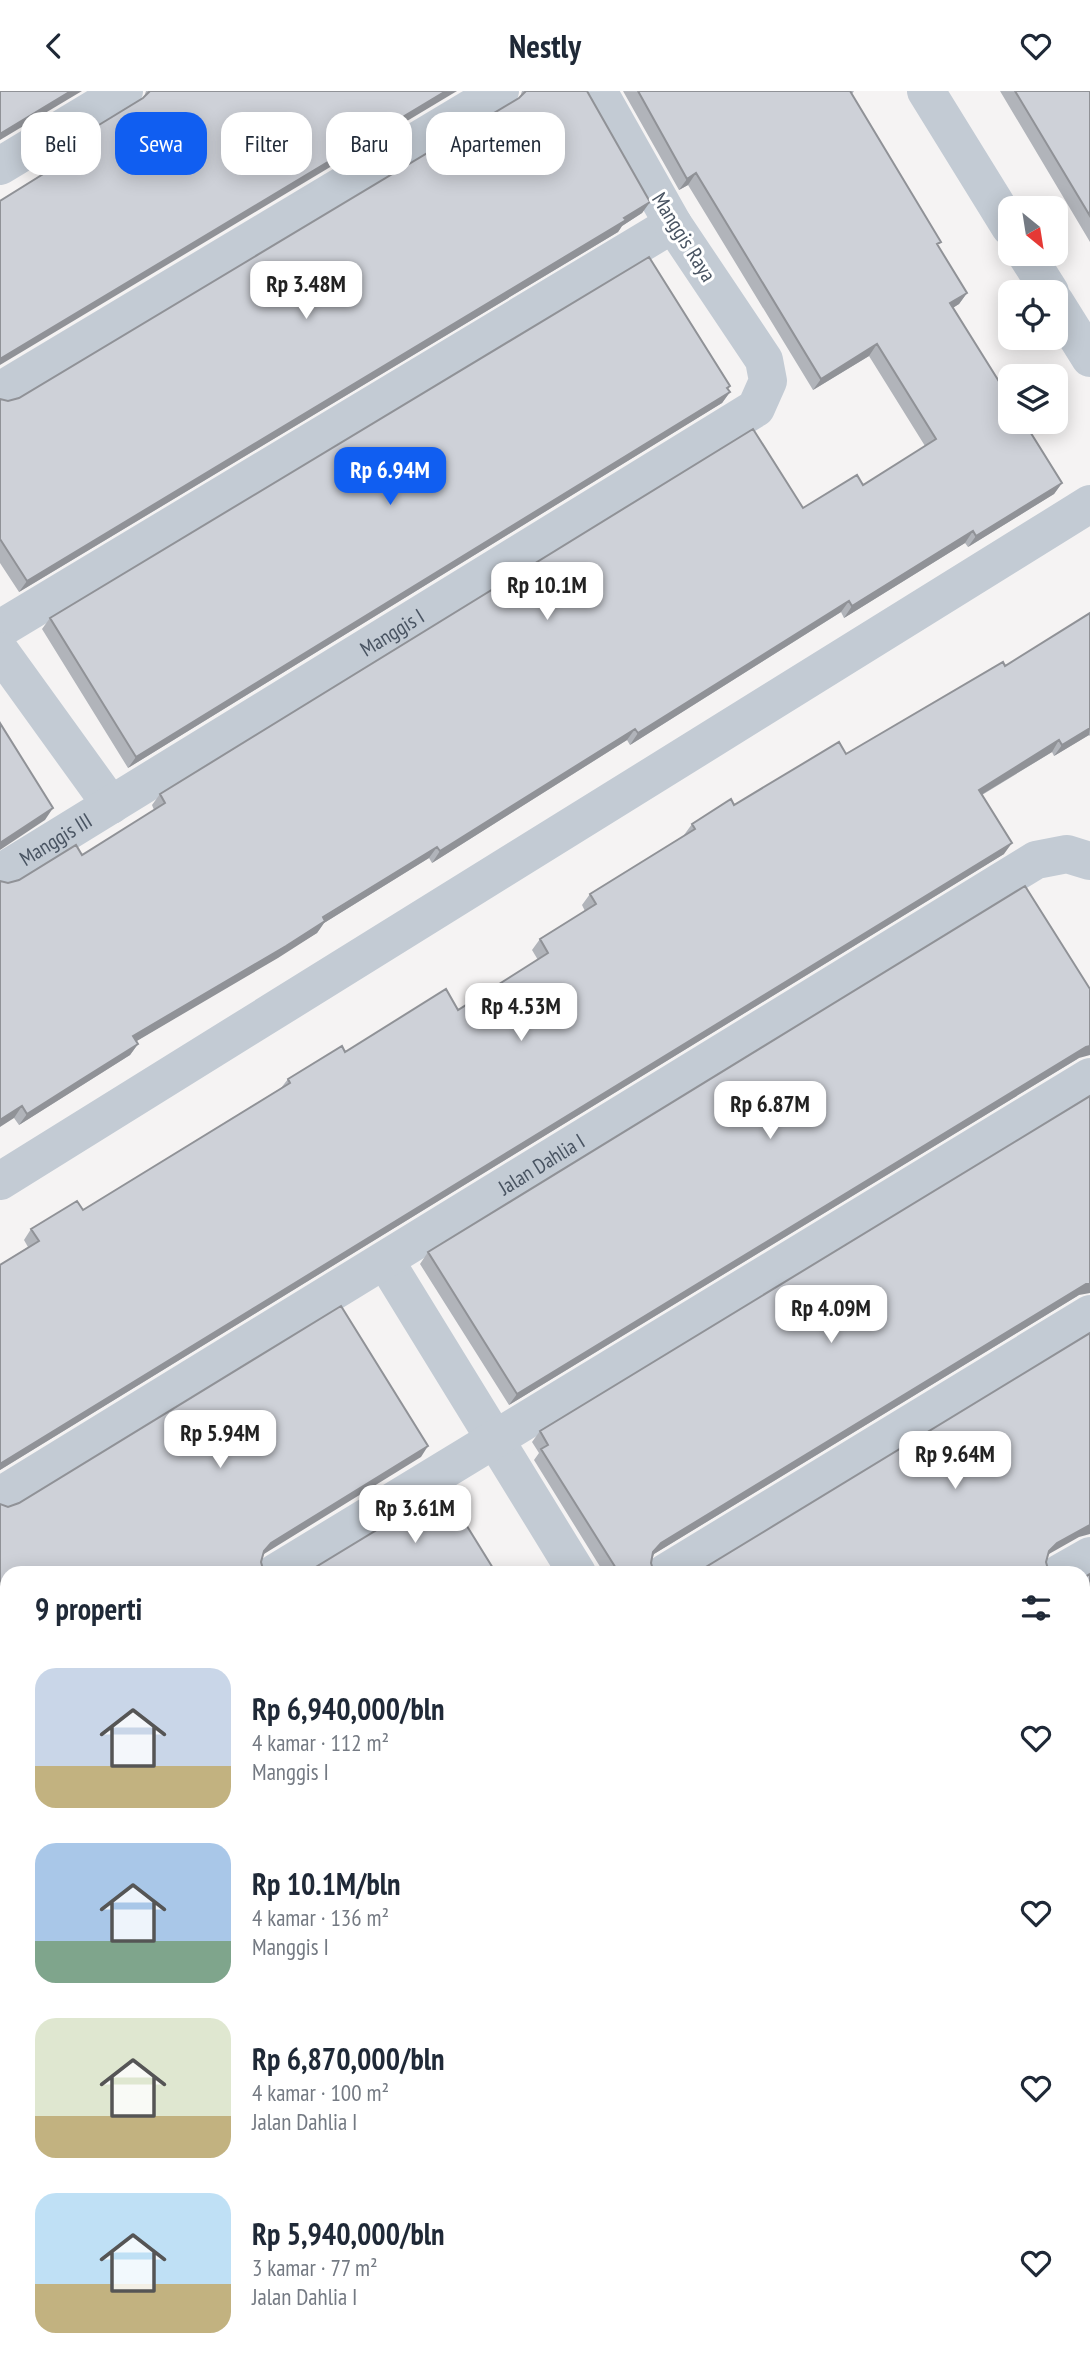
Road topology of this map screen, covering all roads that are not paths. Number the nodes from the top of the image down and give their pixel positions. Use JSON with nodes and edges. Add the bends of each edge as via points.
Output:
{"nodes":[{"id":1,"x":124,"y":91,"type":"edge"},
{"id":2,"x":500,"y":91,"type":"edge"},
{"id":3,"x":598,"y":91,"type":"edge"},
{"id":4,"x":926,"y":91,"type":"edge"},
{"id":5,"x":0,"y":166,"type":"edge"},
{"id":6,"x":998,"y":208,"type":"edge"},
{"id":7,"x":673,"y":224,"type":"junction"},
{"id":8,"x":1068,"y":321,"type":"edge"},
{"id":9,"x":1089,"y":352,"type":"edge"},
{"id":10,"x":768,"y":381,"type":"joint"},
{"id":11,"x":0,"y":391,"type":"edge"},
{"id":12,"x":1090,"y":503,"type":"edge"},
{"id":13,"x":0,"y":629,"type":"edge"},
{"id":14,"x":0,"y":651,"type":"edge"},
{"id":15,"x":111,"y":805,"type":"junction"},
{"id":16,"x":1090,"y":861,"type":"edge"},
{"id":17,"x":0,"y":873,"type":"edge"},
{"id":18,"x":1090,"y":1077,"type":"edge"},
{"id":19,"x":0,"y":1181,"type":"edge"},
{"id":20,"x":386,"y":1262,"type":"junction"},
{"id":21,"x":1090,"y":1314,"type":"edge"},
{"id":22,"x":495,"y":1439,"type":"junction"},
{"id":23,"x":0,"y":1496,"type":"edge"},
{"id":24,"x":1090,"y":1556,"type":"edge"},
{"id":25,"x":286,"y":1566,"type":"edge"},
{"id":26,"x":573,"y":1566,"type":"edge"},
{"id":27,"x":676,"y":1566,"type":"edge"},
{"id":28,"x":1072,"y":1566,"type":"edge"}],
"edges":[{"from":1,"to":5,"type":"street"},
{"from":2,"to":11,"type":"street"},
{"from":3,"to":7,"type":"street","name":"Manggis Raya"},
{"from":4,"to":6,"type":"street"},
{"from":7,"to":10,"type":"street","name":"Manggis Raya","via":[[764,360]]},
{"from":7,"to":13,"type":"street"},
{"from":8,"to":9,"type":"street"},
{"from":10,"to":15,"type":"street","name":"Manggis I","via":[[756,408]]},
{"from":12,"to":19,"type":"street"},
{"from":14,"to":15,"type":"street"},
{"from":15,"to":17,"type":"street","name":"Manggis III"},
{"from":16,"to":20,"type":"street","name":"Jalan Dahlia I","via":[[1067,854],[1036,860]]},
{"from":18,"to":22,"type":"street"},
{"from":20,"to":22,"type":"street"},
{"from":20,"to":23,"type":"street","name":"Jalan Dahlia I"},
{"from":21,"to":27,"type":"street"},
{"from":22,"to":25,"type":"street"},
{"from":22,"to":26,"type":"street"},
{"from":24,"to":28,"type":"street"}]}
